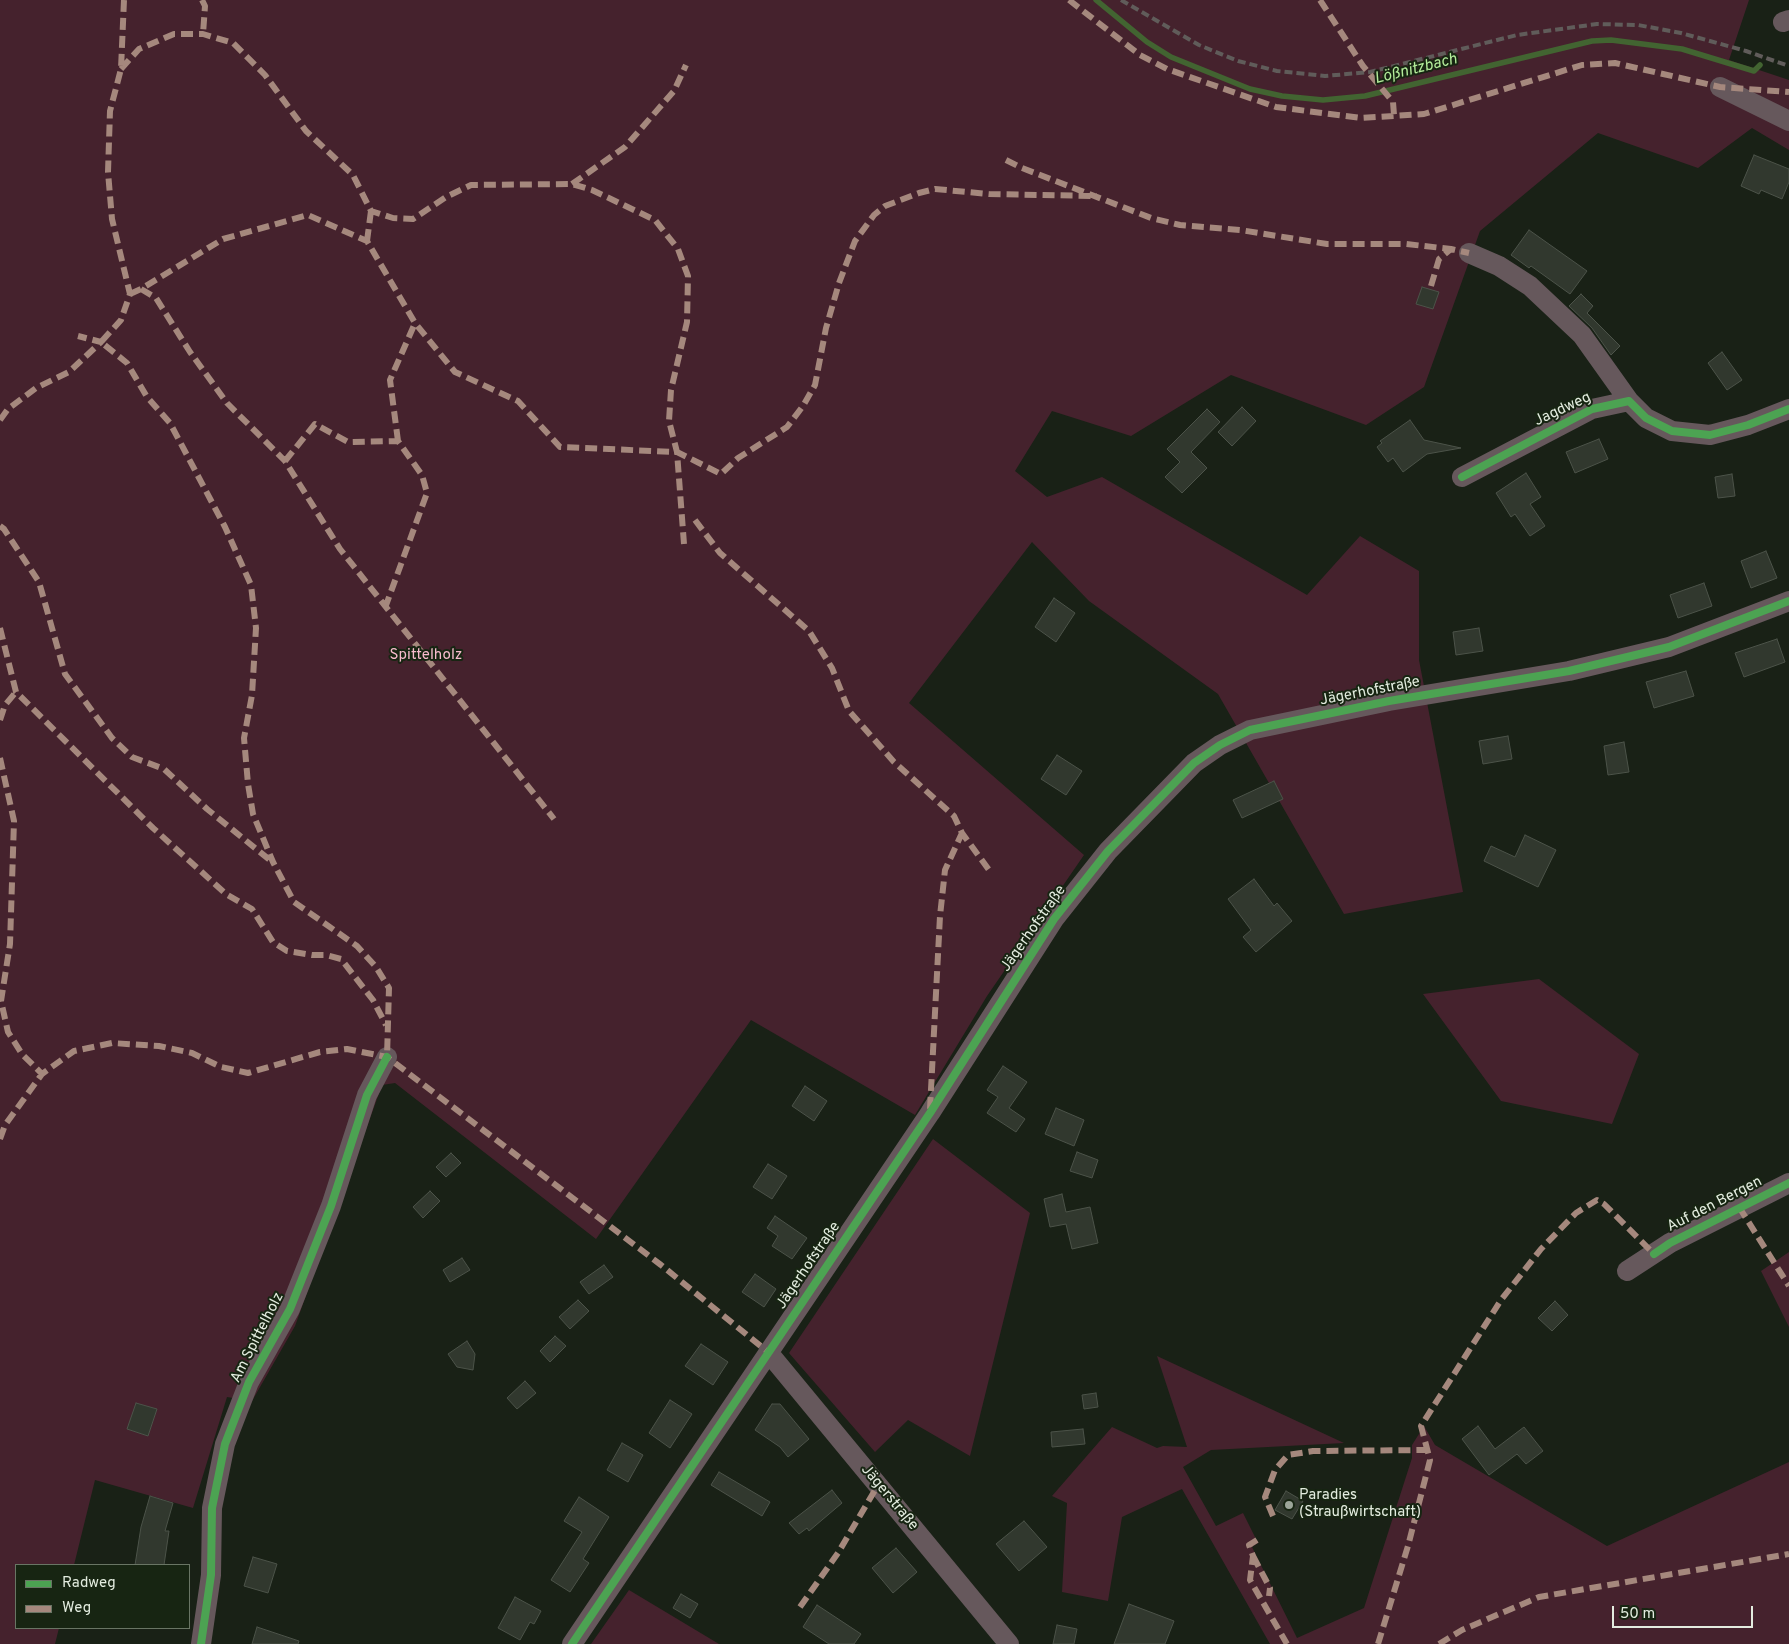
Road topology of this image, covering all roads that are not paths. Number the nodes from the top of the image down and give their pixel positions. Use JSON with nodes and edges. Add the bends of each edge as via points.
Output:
{"nodes":[{"id":1,"x":1720,"y":87,"type":"dead end"},
{"id":2,"x":1789,"y":121,"type":"edge"},
{"id":3,"x":1469,"y":253,"type":"dead end"},
{"id":4,"x":1629,"y":401,"type":"junction"},
{"id":5,"x":1789,"y":409,"type":"edge"},
{"id":6,"x":1462,"y":477,"type":"dead end"},
{"id":7,"x":1789,"y":601,"type":"edge"},
{"id":8,"x":387,"y":1057,"type":"dead end"},
{"id":9,"x":1789,"y":1183,"type":"edge"},
{"id":10,"x":1627,"y":1271,"type":"dead end"},
{"id":11,"x":768,"y":1352,"type":"junction"},
{"id":12,"x":201,"y":1644,"type":"edge"},
{"id":13,"x":572,"y":1644,"type":"edge"},
{"id":14,"x":1009,"y":1644,"type":"edge"}],
"edges":[{"from":1,"to":2,"type":"street"},
{"from":3,"to":4,"type":"street","via":[[1499,266],[1530,286],[1582,335]]},
{"from":4,"to":5,"type":"street","via":[[1646,418],[1672,431],[1710,435]]},
{"from":4,"to":6,"type":"street","name":"Jagdweg","via":[[1592,409]]},
{"from":7,"to":11,"type":"street","name":"Jägerhofstraße","via":[[1660,649],[1569,671],[1389,701],[1250,730],[1220,744],[1108,852],[1054,919],[930,1113]]},
{"from":8,"to":12,"type":"street","name":"Am Spittelholz","via":[[368,1094],[331,1206],[290,1309],[249,1382],[225,1444],[212,1508],[211,1575]]},
{"from":9,"to":10,"type":"street","name":"Auf den Bergen","via":[[1688,1234]]},
{"from":11,"to":13,"type":"street","name":"Jägerhofstraße"},
{"from":11,"to":14,"type":"street","name":"Jägerstraße"}]}
